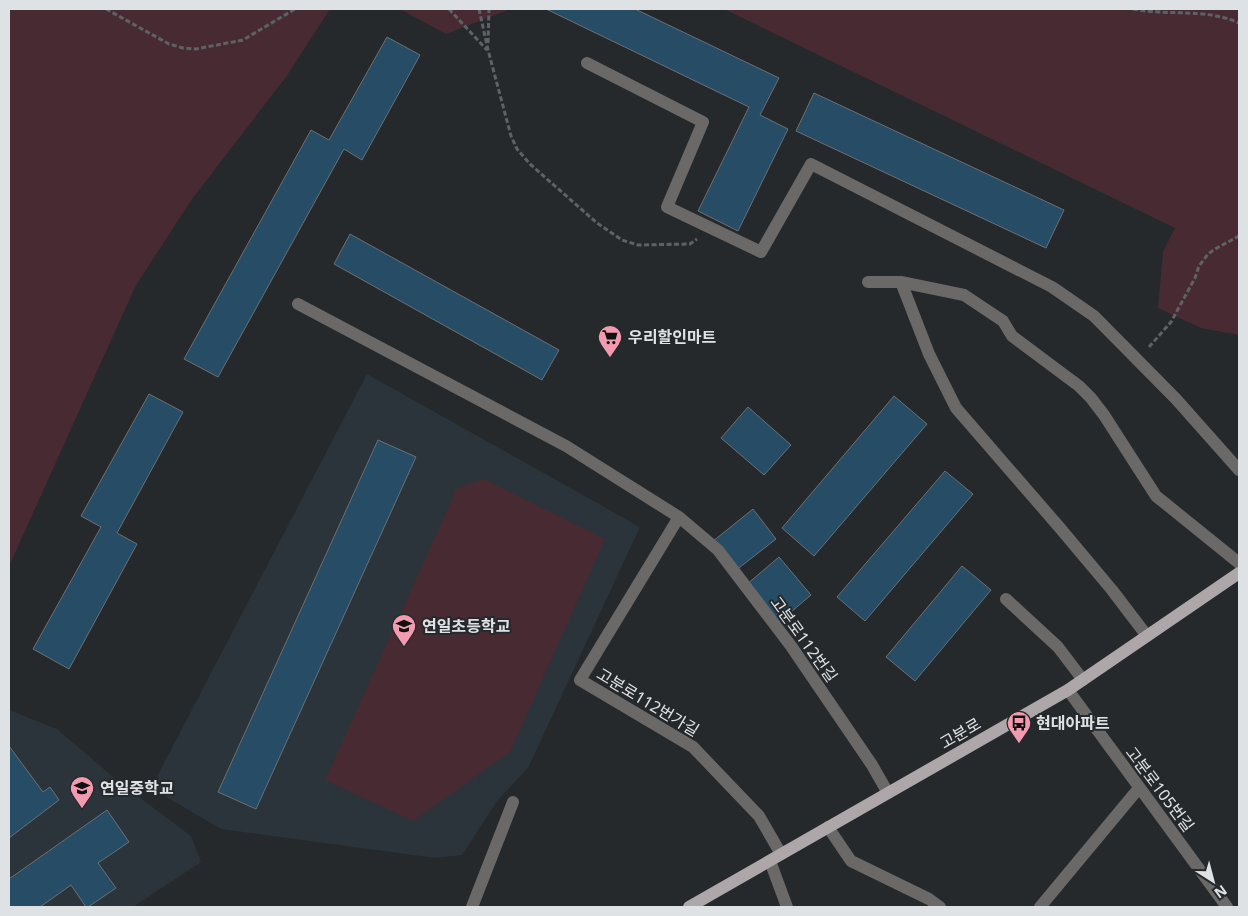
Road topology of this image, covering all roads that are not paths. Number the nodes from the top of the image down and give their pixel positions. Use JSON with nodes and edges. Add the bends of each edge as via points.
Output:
{"nodes":[{"id":1,"x":587,"y":63,"type":"dead end"},
{"id":2,"x":868,"y":282,"type":"dead end"},
{"id":3,"x":901,"y":282,"type":"junction"},
{"id":4,"x":298,"y":304,"type":"dead end"},
{"id":5,"x":1239,"y":470,"type":"edge"},
{"id":6,"x":680,"y":516,"type":"junction"},
{"id":7,"x":1239,"y":563,"type":"edge"},
{"id":8,"x":1239,"y":574,"type":"edge"},
{"id":9,"x":1006,"y":599,"type":"dead end"},
{"id":10,"x":1147,"y":636,"type":"junction"},
{"id":11,"x":1083,"y":680,"type":"junction"},
{"id":12,"x":1068,"y":690,"type":"junction"},
{"id":13,"x":1139,"y":788,"type":"junction"},
{"id":14,"x":888,"y":792,"type":"junction"},
{"id":15,"x":513,"y":802,"type":"dead end"},
{"id":16,"x":828,"y":827,"type":"junction"},
{"id":17,"x":775,"y":858,"type":"junction"},
{"id":18,"x":472,"y":907,"type":"edge"},
{"id":19,"x":689,"y":907,"type":"edge"},
{"id":20,"x":787,"y":907,"type":"edge"},
{"id":21,"x":940,"y":907,"type":"edge"},
{"id":22,"x":1040,"y":907,"type":"edge"},
{"id":23,"x":1227,"y":907,"type":"edge"}],
"edges":[{"from":1,"to":5,"type":"street","via":[[703,122],[667,207],[761,252],[811,164],[1052,288],[1094,316],[1176,399]]},
{"from":2,"to":3,"type":"street"},
{"from":3,"to":7,"type":"street","via":[[964,295],[1003,321],[1012,336],[1091,398],[1156,496]]},
{"from":3,"to":10,"type":"street","via":[[929,354],[956,408],[1112,590]]},
{"from":4,"to":6,"type":"street","name":"고분로112번길","via":[[566,446]]},
{"from":6,"to":14,"type":"street","name":"고분로112번길","via":[[718,550],[791,646]]},
{"from":6,"to":17,"type":"street","name":"고분로112번가길","via":[[580,680],[693,747],[760,816]]},
{"from":8,"to":10,"type":"main road","name":"고분로"},
{"from":9,"to":11,"type":"street","via":[[1058,647]]},
{"from":10,"to":11,"type":"main road","name":"고분로"},
{"from":11,"to":12,"type":"main road","name":"고분로"},
{"from":12,"to":13,"type":"street","name":"고분로105번길"},
{"from":12,"to":14,"type":"main road","name":"고분로"},
{"from":13,"to":22,"type":"street"},
{"from":13,"to":23,"type":"street","name":"고분로105번길"},
{"from":14,"to":16,"type":"main road","name":"고분로"},
{"from":15,"to":18,"type":"street"},
{"from":16,"to":17,"type":"main road","name":"고분로"},
{"from":16,"to":21,"type":"street","via":[[852,861]]},
{"from":17,"to":19,"type":"main road","name":"고분로"},
{"from":17,"to":20,"type":"street","name":"고분로112번가길"}]}
